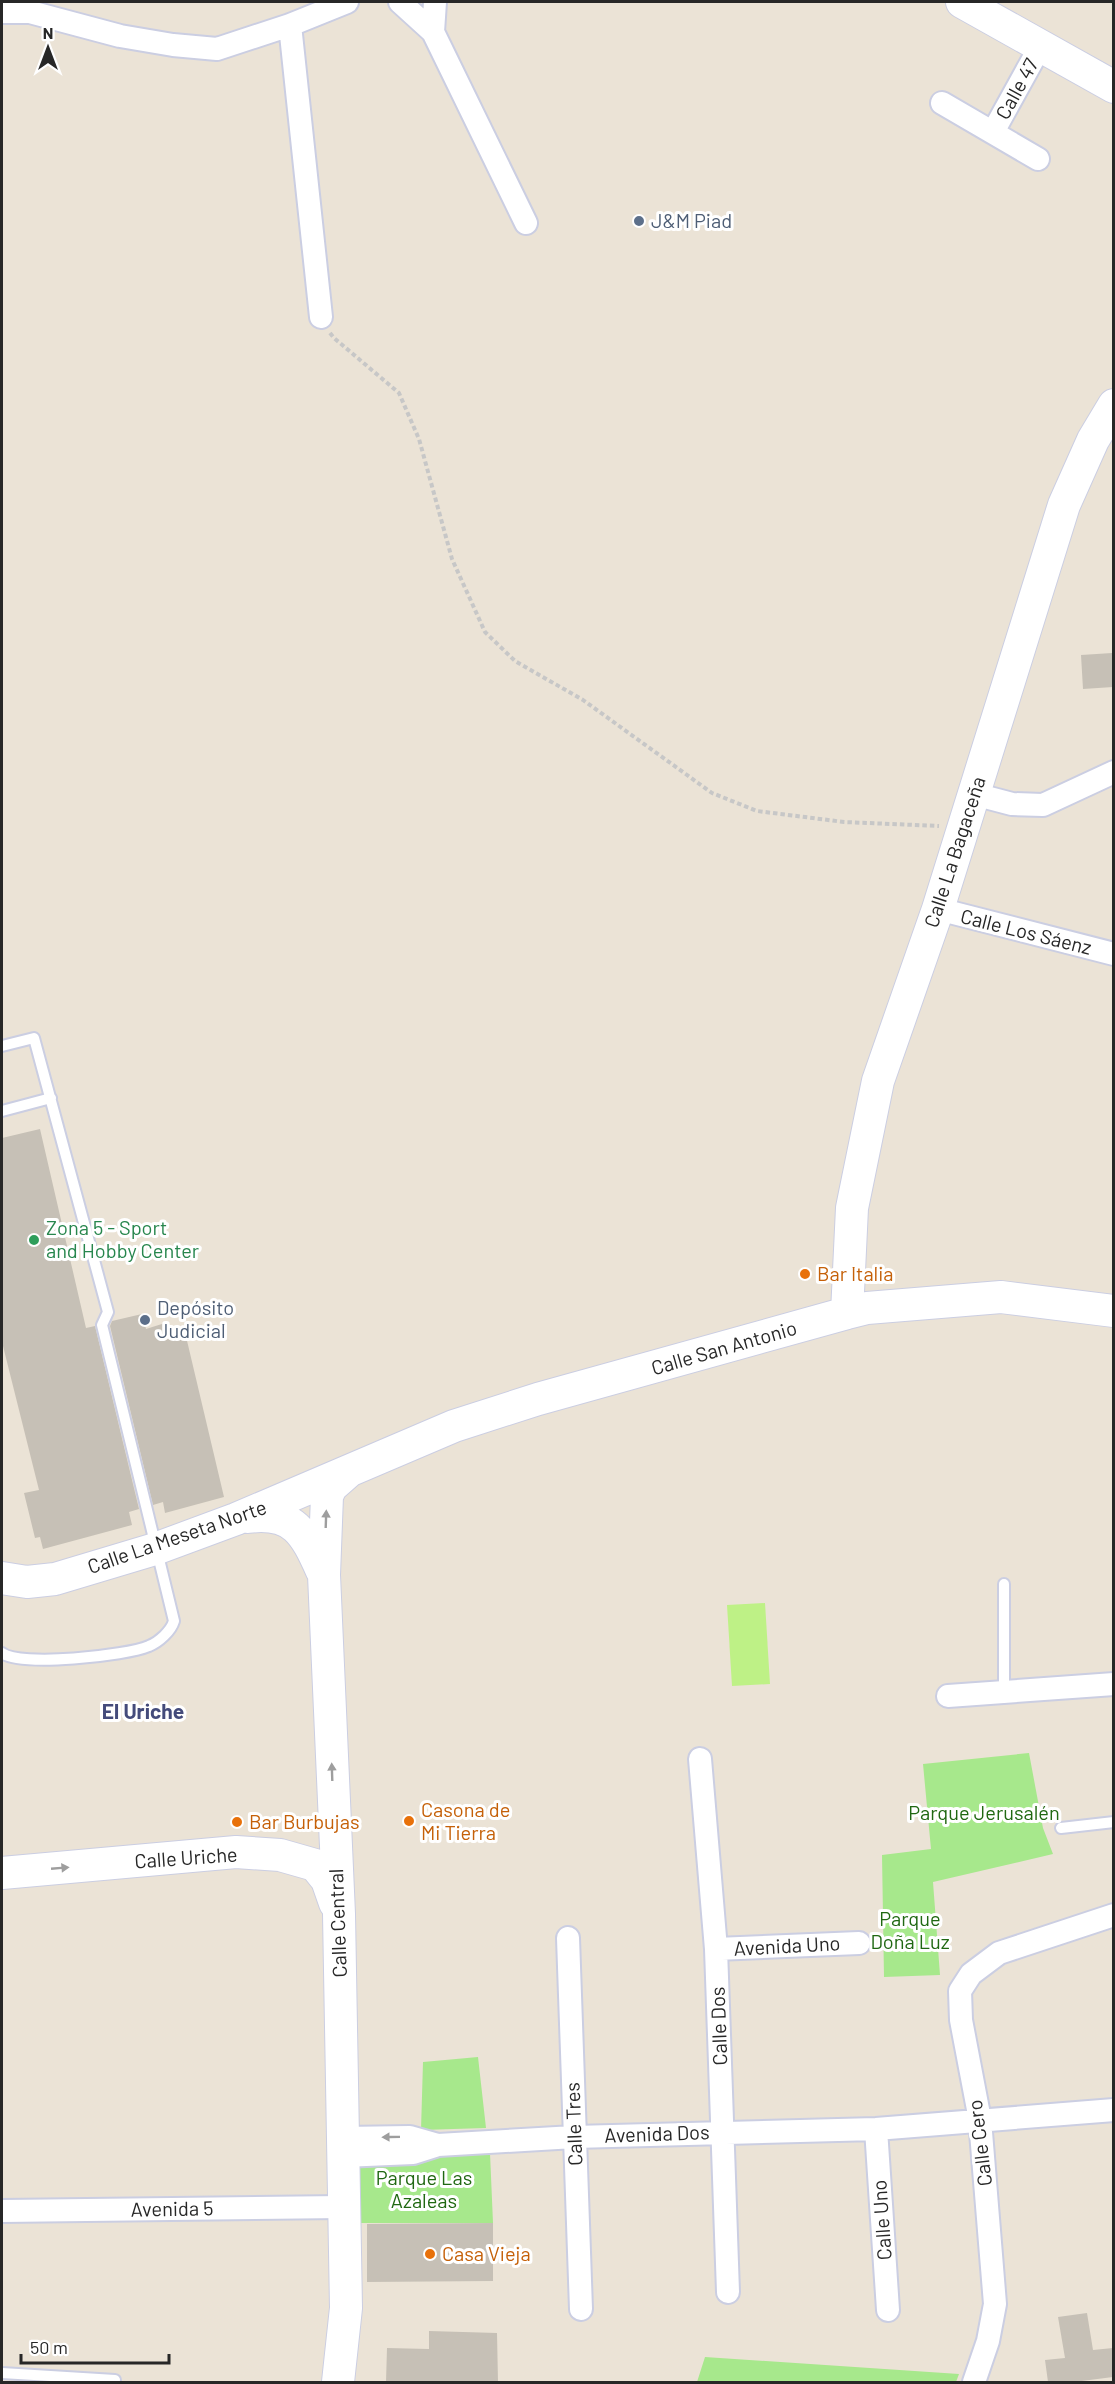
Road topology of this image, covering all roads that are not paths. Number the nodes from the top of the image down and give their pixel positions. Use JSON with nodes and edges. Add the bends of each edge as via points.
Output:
{"nodes":[{"id":1,"x":347,"y":2,"type":"edge"},
{"id":2,"x":400,"y":2,"type":"edge"},
{"id":3,"x":435,"y":2,"type":"edge"},
{"id":4,"x":962,"y":2,"type":"edge"},
{"id":5,"x":29,"y":7,"type":"edge"},
{"id":6,"x":2,"y":12,"type":"edge"},
{"id":7,"x":290,"y":25,"type":"junction"},
{"id":8,"x":433,"y":32,"type":"junction"},
{"id":9,"x":1041,"y":45,"type":"junction"},
{"id":10,"x":1113,"y":87,"type":"edge"},
{"id":11,"x":942,"y":103,"type":"dead end"},
{"id":12,"x":993,"y":132,"type":"junction"},
{"id":13,"x":1038,"y":159,"type":"dead end"},
{"id":14,"x":526,"y":223,"type":"dead end"},
{"id":15,"x":321,"y":317,"type":"road end"},
{"id":16,"x":1113,"y":405,"type":"edge"},
{"id":17,"x":1113,"y":772,"type":"edge"},
{"id":18,"x":974,"y":794,"type":"junction"},
{"id":19,"x":938,"y":909,"type":"junction"},
{"id":20,"x":1113,"y":954,"type":"edge"},
{"id":21,"x":2,"y":1046,"type":"edge"},
{"id":22,"x":51,"y":1098,"type":"junction"},
{"id":23,"x":2,"y":1112,"type":"edge"},
{"id":24,"x":1113,"y":1311,"type":"edge"},
{"id":25,"x":847,"y":1312,"type":"junction"},
{"id":26,"x":348,"y":1472,"type":"junction"},
{"id":27,"x":236,"y":1519,"type":"junction"},
{"id":28,"x":155,"y":1549,"type":"junction"},
{"id":29,"x":324,"y":1575,"type":"junction"},
{"id":30,"x":10,"y":1581,"type":"edge"},
{"id":31,"x":1004,"y":1584,"type":"dead end"},
{"id":32,"x":2,"y":1653,"type":"edge"},
{"id":33,"x":1113,"y":1684,"type":"edge"},
{"id":34,"x":1004,"y":1691,"type":"junction"},
{"id":35,"x":948,"y":1696,"type":"dead end"},
{"id":36,"x":700,"y":1760,"type":"dead end"},
{"id":37,"x":333,"y":1803,"type":"junction"},
{"id":38,"x":1113,"y":1822,"type":"edge"},
{"id":39,"x":1061,"y":1828,"type":"dead end"},
{"id":40,"x":236,"y":1852,"type":"junction"},
{"id":41,"x":2,"y":1873,"type":"edge"},
{"id":42,"x":339,"y":1914,"type":"junction"},
{"id":43,"x":1112,"y":1916,"type":"edge"},
{"id":44,"x":568,"y":1938,"type":"dead end"},
{"id":45,"x":859,"y":1943,"type":"dead end"},
{"id":46,"x":716,"y":1949,"type":"junction"},
{"id":47,"x":1113,"y":2110,"type":"edge"},
{"id":48,"x":980,"y":2120,"type":"junction"},
{"id":49,"x":876,"y":2129,"type":"junction"},
{"id":50,"x":723,"y":2132,"type":"junction"},
{"id":51,"x":574,"y":2137,"type":"junction"},
{"id":52,"x":343,"y":2147,"type":"junction"},
{"id":53,"x":344,"y":2207,"type":"junction"},
{"id":54,"x":2,"y":2211,"type":"edge"},
{"id":55,"x":728,"y":2292,"type":"dead end"},
{"id":56,"x":581,"y":2309,"type":"dead end"},
{"id":57,"x":888,"y":2310,"type":"dead end"},
{"id":58,"x":2,"y":2373,"type":"edge"},
{"id":59,"x":115,"y":2380,"type":"dead end"},
{"id":60,"x":338,"y":2382,"type":"edge"},
{"id":61,"x":974,"y":2382,"type":"edge"}],
"edges":[{"from":1,"to":7,"type":"street"},
{"from":2,"to":8,"type":"street"},
{"from":3,"to":8,"type":"street"},
{"from":4,"to":9,"type":"main road"},
{"from":5,"to":6,"type":"street"},
{"from":5,"to":7,"type":"street","via":[[120,36],[217,49]]},
{"from":7,"to":15,"type":"street"},
{"from":8,"to":14,"type":"street"},
{"from":9,"to":10,"type":"main road"},
{"from":9,"to":12,"type":"street","name":"Calle 47"},
{"from":11,"to":12,"type":"street"},
{"from":12,"to":13,"type":"street"},
{"from":16,"to":18,"type":"main road","name":"Calle La Bagaceña","via":[[1064,506]]},
{"from":17,"to":18,"type":"street","via":[[1043,805],[1012,804]]},
{"from":18,"to":19,"type":"main road","name":"Calle La Bagaceña"},
{"from":19,"to":20,"type":"street","name":"Calle Los Sáenz"},
{"from":19,"to":25,"type":"main road","name":"Calle La Bagaceña","via":[[878,1081],[852,1208]]},
{"from":21,"to":22,"type":"lane","via":[[34,1038]]},
{"from":22,"to":23,"type":"lane"},
{"from":22,"to":28,"type":"lane","via":[[108,1312],[102,1325]]},
{"from":24,"to":25,"type":"main road","name":"Calle San Antonio","via":[[1001,1297]]},
{"from":25,"to":26,"type":"main road","name":"Calle San Antonio","via":[[538,1399],[454,1426]]},
{"from":26,"to":27,"type":"main road","name":"Calle La Meseta Norte"},
{"from":29,"to":26,"type":"main road","name":"Calle Central","one_way":true,"via":[[327,1496]]},
{"from":27,"to":28,"type":"main road","name":"Calle La Meseta Norte"},
{"from":27,"to":29,"type":"main road","via":[[284,1518],[303,1534]]},
{"from":28,"to":30,"type":"main road","name":"Calle La Meseta Norte","via":[[55,1579]]},
{"from":28,"to":32,"type":"lane","via":[[174,1621],[172,1629],[150,1646],[123,1653],[59,1659],[19,1660]]},
{"from":37,"to":29,"type":"main road","name":"Calle Central","one_way":true},
{"from":31,"to":34,"type":"lane"},
{"from":33,"to":34,"type":"street"},
{"from":34,"to":35,"type":"street"},
{"from":36,"to":46,"type":"street","name":"Calle Dos"},
{"from":37,"to":40,"type":"main road","via":[[316,1835],[302,1842]]},
{"from":37,"to":42,"type":"main road","name":"Calle Central"},
{"from":38,"to":39,"type":"lane"},
{"from":41,"to":40,"type":"main road","name":"Calle Uriche","one_way":true},
{"from":40,"to":42,"type":"main road","name":"Calle Uriche","via":[[280,1856],[315,1865],[327,1880]]},
{"from":42,"to":52,"type":"main road","name":"Calle Central"},
{"from":43,"to":48,"type":"street","name":"Calle Cero","via":[[999,1953],[963,1983],[961,2020]]},
{"from":44,"to":51,"type":"street","name":"Calle Tres"},
{"from":45,"to":46,"type":"street","name":"Avenida Uno"},
{"from":46,"to":50,"type":"street","name":"Calle Dos"},
{"from":47,"to":48,"type":"street","name":"Avenida Dos"},
{"from":48,"to":49,"type":"street","name":"Avenida Dos"},
{"from":48,"to":61,"type":"street","name":"Calle Cero","via":[[995,2304]]},
{"from":49,"to":50,"type":"street","name":"Avenida Dos"},
{"from":49,"to":57,"type":"street","name":"Calle Uno"},
{"from":50,"to":51,"type":"street","name":"Avenida Dos"},
{"from":50,"to":55,"type":"street","name":"Calle Dos"},
{"from":51,"to":52,"type":"street","name":"Avenida Dos","via":[[438,2145],[410,2137]]},
{"from":51,"to":56,"type":"street","name":"Calle Tres"},
{"from":52,"to":53,"type":"main road","name":"Calle Central"},
{"from":53,"to":54,"type":"street","name":"Avenida 5"},
{"from":53,"to":60,"type":"main road","name":"Calle Central","via":[[346,2308]]},
{"from":58,"to":59,"type":"lane"}]}
